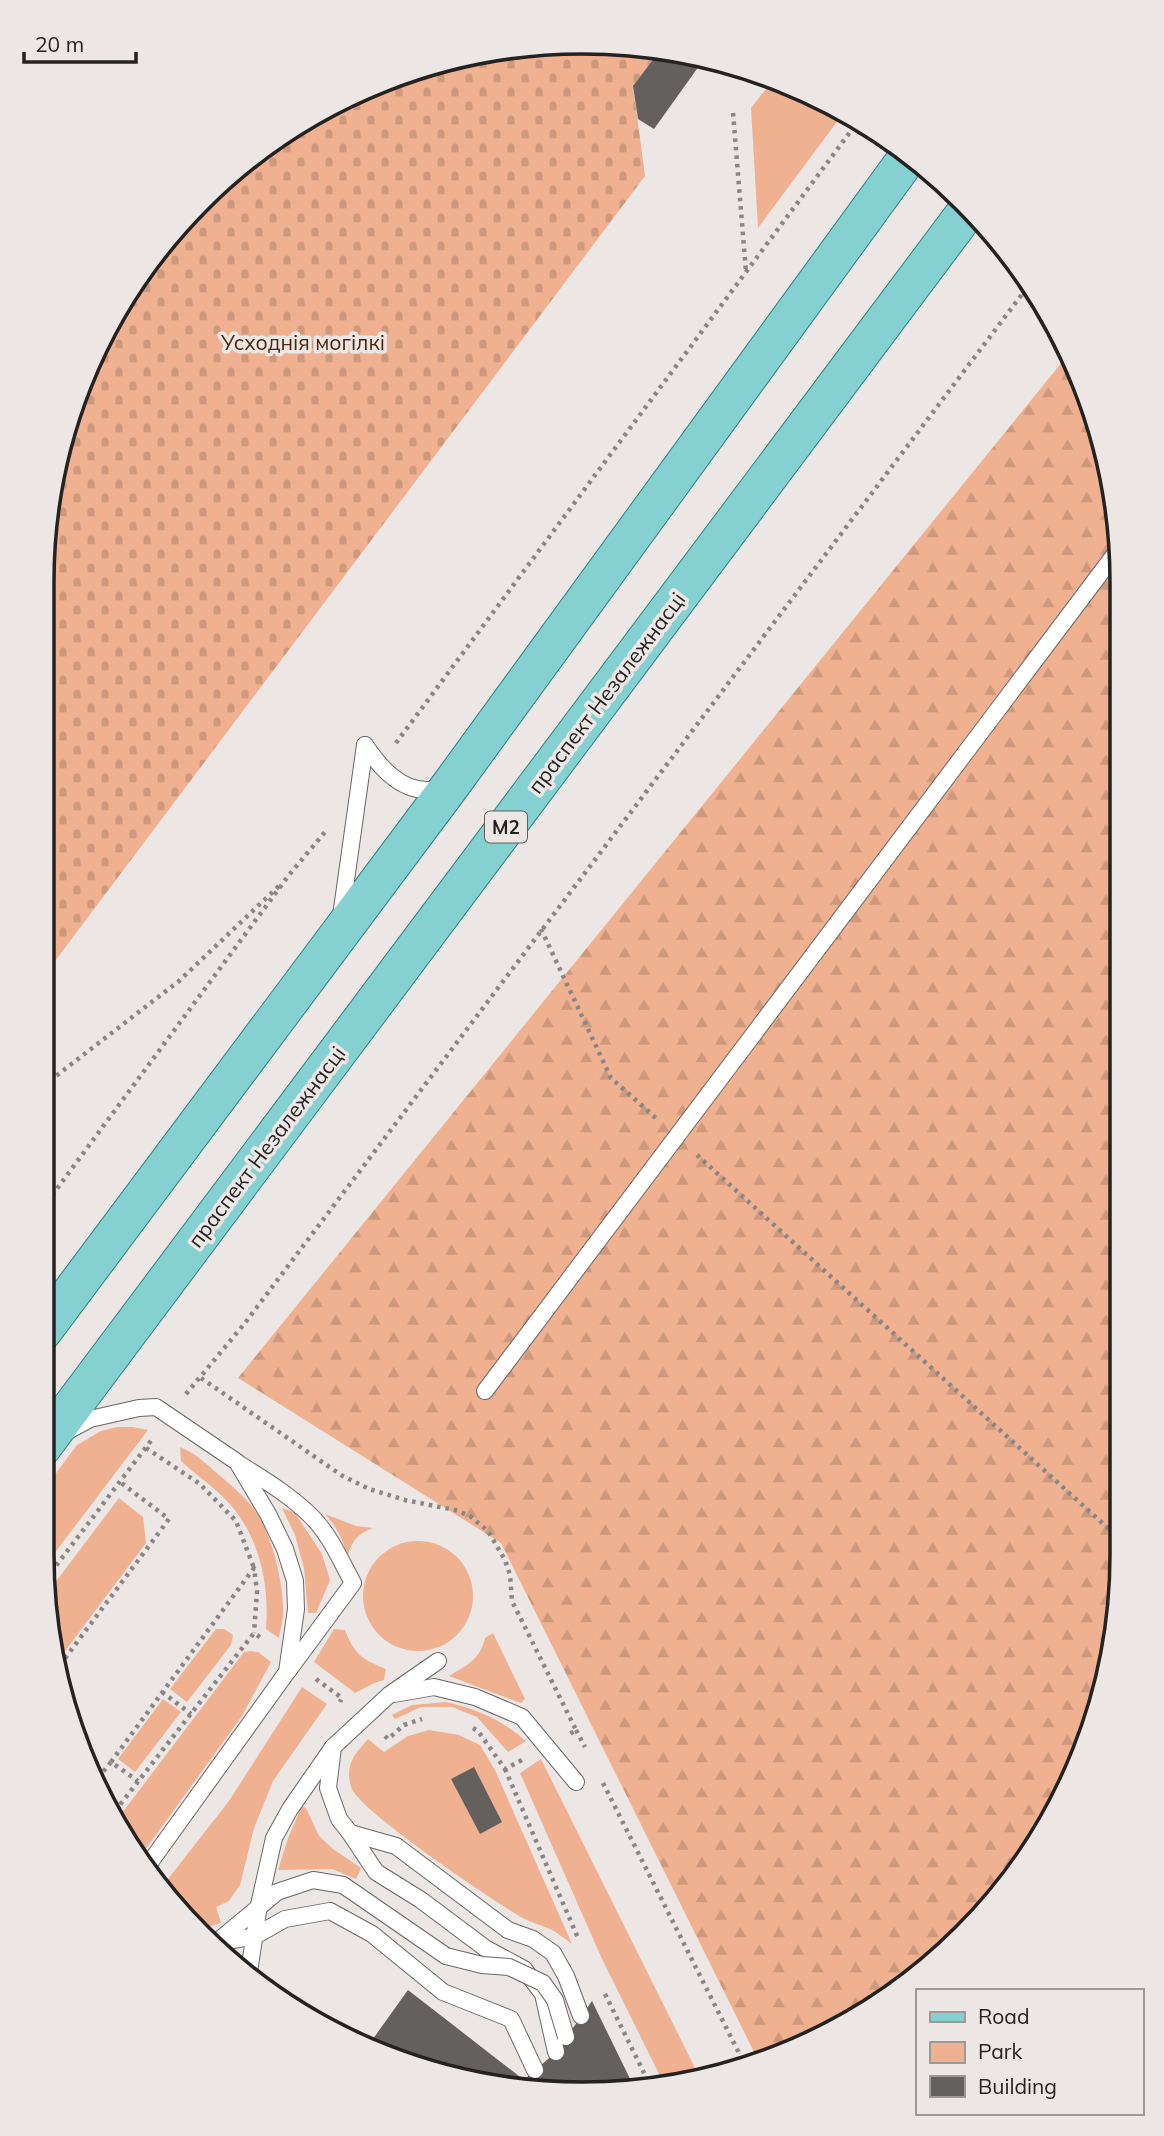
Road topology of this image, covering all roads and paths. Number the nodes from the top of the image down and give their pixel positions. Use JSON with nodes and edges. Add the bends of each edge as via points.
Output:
{"nodes":[{"id":1,"x":733,"y":113,"type":"dead end"},
{"id":2,"x":852,"y":129,"type":"edge"},
{"id":3,"x":903,"y":163,"type":"edge"},
{"id":4,"x":963,"y":217,"type":"edge"},
{"id":5,"x":746,"y":272,"type":"junction"},
{"id":6,"x":1023,"y":293,"type":"edge"},
{"id":7,"x":1109,"y":561,"type":"edge"},
{"id":8,"x":379,"y":765,"type":"junction"},
{"id":9,"x":450,"y":786,"type":"junction"},
{"id":10,"x":358,"y":791,"type":"junction"},
{"id":11,"x":289,"y":875,"type":"junction"},
{"id":12,"x":541,"y":929,"type":"junction"},
{"id":13,"x":338,"y":938,"type":"junction"},
{"id":14,"x":54,"y":1078,"type":"edge"},
{"id":15,"x":676,"y":1136,"type":"junction"},
{"id":16,"x":54,"y":1193,"type":"edge"},
{"id":17,"x":54,"y":1316,"type":"edge"},
{"id":18,"x":201,"y":1378,"type":"junction"},
{"id":19,"x":485,"y":1391,"type":"dead end"},
{"id":20,"x":169,"y":1416,"type":"junction"},
{"id":21,"x":54,"y":1432,"type":"edge"},
{"id":22,"x":54,"y":1439,"type":"edge"},
{"id":23,"x":146,"y":1448,"type":"junction"},
{"id":24,"x":237,"y":1462,"type":"junction"},
{"id":25,"x":120,"y":1482,"type":"junction"},
{"id":26,"x":1110,"y":1530,"type":"edge"},
{"id":27,"x":54,"y":1568,"type":"edge"},
{"id":28,"x":254,"y":1568,"type":"junction"},
{"id":29,"x":254,"y":1633,"type":"dead end"},
{"id":30,"x":64,"y":1659,"type":"edge"},
{"id":31,"x":438,"y":1661,"type":"dead end"},
{"id":32,"x":287,"y":1672,"type":"junction"},
{"id":33,"x":162,"y":1692,"type":"junction"},
{"id":34,"x":389,"y":1695,"type":"junction"},
{"id":35,"x":342,"y":1698,"type":"dead end"},
{"id":36,"x":191,"y":1714,"type":"dead end"},
{"id":37,"x":429,"y":1717,"type":"dead end"},
{"id":38,"x":365,"y":1718,"type":"junction"},
{"id":39,"x":469,"y":1726,"type":"dead end"},
{"id":40,"x":576,"y":1730,"type":"junction"},
{"id":41,"x":547,"y":1746,"type":"junction"},
{"id":42,"x":333,"y":1747,"type":"junction"},
{"id":43,"x":589,"y":1755,"type":"dead end"},
{"id":44,"x":111,"y":1762,"type":"junction"},
{"id":45,"x":505,"y":1769,"type":"junction"},
{"id":46,"x":102,"y":1773,"type":"edge"},
{"id":47,"x":601,"y":1780,"type":"dead end"},
{"id":48,"x":138,"y":1781,"type":"dead end"},
{"id":49,"x":576,"y":1782,"type":"dead end"},
{"id":50,"x":350,"y":1833,"type":"junction"},
{"id":51,"x":152,"y":1860,"type":"edge"},
{"id":52,"x":259,"y":1905,"type":"junction"},
{"id":53,"x":255,"y":1936,"type":"junction"},
{"id":54,"x":222,"y":1939,"type":"edge"},
{"id":55,"x":224,"y":1942,"type":"edge"},
{"id":56,"x":583,"y":1948,"type":"dead end"},
{"id":57,"x":250,"y":1964,"type":"edge"},
{"id":58,"x":601,"y":1986,"type":"dead end"},
{"id":59,"x":581,"y":2016,"type":"dead end"},
{"id":60,"x":566,"y":2037,"type":"dead end"},
{"id":61,"x":555,"y":2052,"type":"dead end"},
{"id":62,"x":741,"y":2057,"type":"edge"},
{"id":63,"x":535,"y":2070,"type":"dead end"},
{"id":64,"x":646,"y":2078,"type":"edge"}],
"edges":[{"from":1,"to":5,"type":"path"},
{"from":2,"to":5,"type":"path"},
{"from":3,"to":9,"type":"main road"},
{"from":4,"to":21,"type":"main road","name":"праспект Незалежнасці","number":"М2"},
{"from":5,"to":8,"type":"path"},
{"from":6,"to":12,"type":"path"},
{"from":7,"to":15,"type":"lane"},
{"from":8,"to":9,"type":"lane","via":[[401,783],[426,790]]},
{"from":8,"to":10,"type":"lane","via":[[365,745]]},
{"from":9,"to":13,"type":"main road"},
{"from":10,"to":11,"type":"path"},
{"from":10,"to":13,"type":"lane"},
{"from":11,"to":14,"type":"path","via":[[179,981]]},
{"from":11,"to":16,"type":"path"},
{"from":12,"to":15,"type":"path","via":[[611,1077]]},
{"from":12,"to":18,"type":"path"},
{"from":13,"to":17,"type":"main road"},
{"from":15,"to":19,"type":"lane"},
{"from":15,"to":26,"type":"path"},
{"from":18,"to":20,"type":"path"},
{"from":18,"to":40,"type":"path","via":[[341,1475],[369,1489],[455,1510],[488,1531],[505,1560],[512,1601]]},
{"from":20,"to":22,"type":"lane","via":[[156,1407],[139,1408],[90,1419]]},
{"from":20,"to":23,"type":"path"},
{"from":20,"to":24,"type":"lane"},
{"from":23,"to":25,"type":"path"},
{"from":23,"to":28,"type":"path","via":[[200,1484],[236,1521]]},
{"from":24,"to":32,"type":"lane","via":[[268,1514],[295,1581]]},
{"from":24,"to":32,"type":"lane","via":[[314,1518],[353,1583]]},
{"from":25,"to":27,"type":"path"},
{"from":25,"to":30,"type":"path","via":[[169,1519]]},
{"from":28,"to":29,"type":"path"},
{"from":28,"to":33,"type":"path"},
{"from":31,"to":34,"type":"lane"},
{"from":32,"to":51,"type":"lane"},
{"from":33,"to":36,"type":"path"},
{"from":33,"to":44,"type":"path"},
{"from":34,"to":38,"type":"lane"},
{"from":34,"to":41,"type":"lane","via":[[434,1687],[475,1697],[522,1717]]},
{"from":35,"to":38,"type":"path"},
{"from":37,"to":38,"type":"path","via":[[404,1725],[388,1739]]},
{"from":38,"to":42,"type":"lane"},
{"from":39,"to":45,"type":"path","via":[[478,1731]]},
{"from":40,"to":41,"type":"path"},
{"from":40,"to":43,"type":"path"},
{"from":41,"to":45,"type":"path"},
{"from":41,"to":49,"type":"lane"},
{"from":42,"to":50,"type":"lane","via":[[328,1787],[339,1819]]},
{"from":42,"to":52,"type":"lane","via":[[274,1838]]},
{"from":44,"to":46,"type":"path"},
{"from":44,"to":48,"type":"path"},
{"from":45,"to":56,"type":"path"},
{"from":47,"to":62,"type":"path"},
{"from":50,"to":59,"type":"lane","via":[[396,1846],[508,1930],[533,1938],[553,1953]]},
{"from":50,"to":61,"type":"lane","via":[[376,1872],[485,1948],[524,1969],[544,1994]]},
{"from":52,"to":53,"type":"lane"},
{"from":52,"to":54,"type":"lane"},
{"from":52,"to":60,"type":"lane","bridge":true,"via":[[277,1892],[313,1880],[343,1885],[446,1956],[509,1967],[543,1983],[555,2000]]},
{"from":53,"to":55,"type":"lane"},
{"from":53,"to":57,"type":"lane"},
{"from":53,"to":63,"type":"lane","via":[[285,1919],[330,1911],[372,1934],[443,1992],[511,2019]]},
{"from":58,"to":64,"type":"path"}]}
